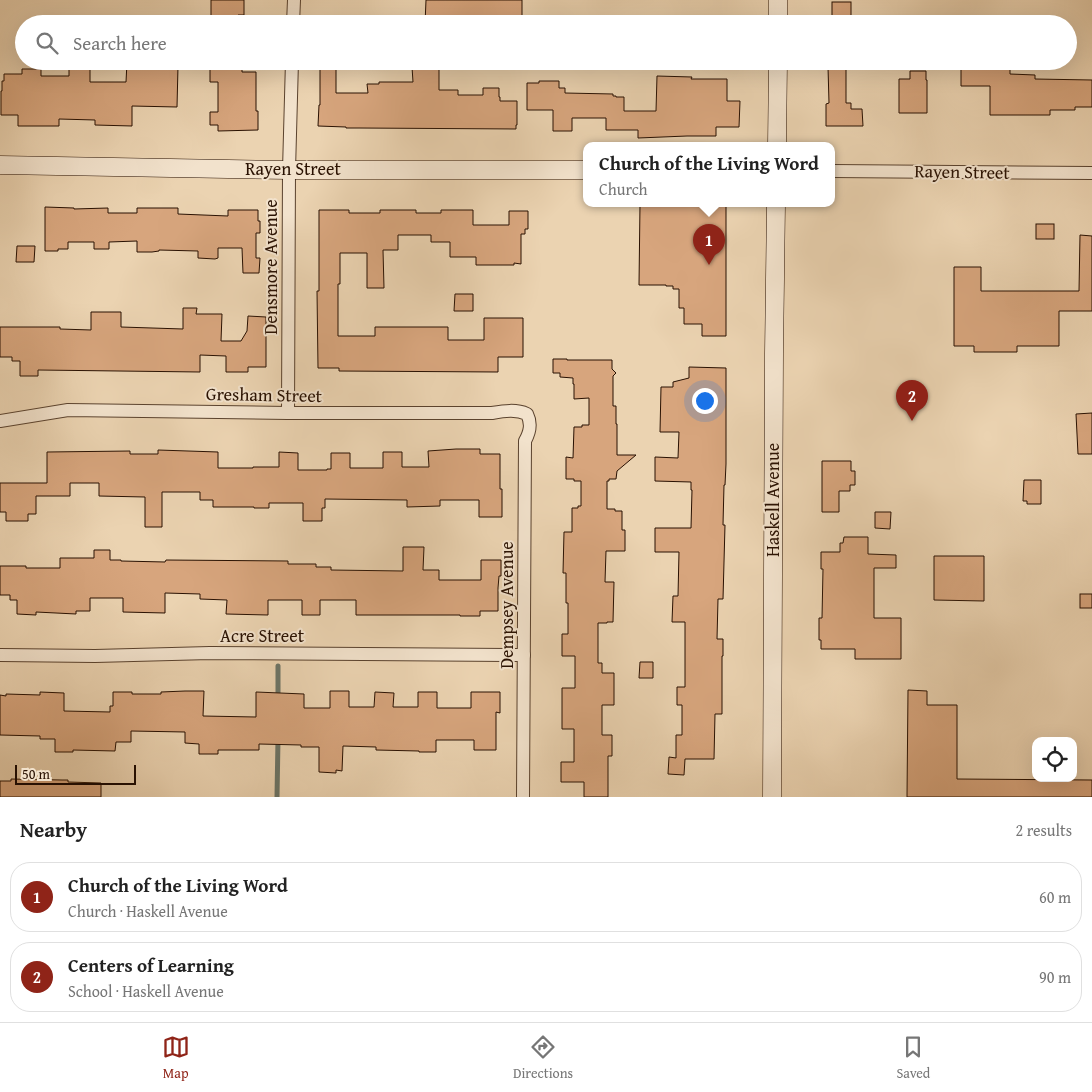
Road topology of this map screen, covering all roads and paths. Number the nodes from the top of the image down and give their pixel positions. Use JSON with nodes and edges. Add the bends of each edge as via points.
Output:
{"nodes":[{"id":1,"x":294,"y":0,"type":"edge"},
{"id":2,"x":778,"y":0,"type":"edge"},
{"id":3,"x":294,"y":15,"type":"edge"},
{"id":4,"x":778,"y":15,"type":"edge"},
{"id":5,"x":292,"y":70,"type":"edge"},
{"id":6,"x":778,"y":70,"type":"edge"},
{"id":7,"x":777,"y":142,"type":"edge"},
{"id":8,"x":0,"y":165,"type":"edge"},
{"id":9,"x":289,"y":170,"type":"junction"},
{"id":10,"x":583,"y":170,"type":"edge"},
{"id":11,"x":835,"y":171,"type":"edge"},
{"id":12,"x":1092,"y":173,"type":"edge"},
{"id":13,"x":776,"y":207,"type":"edge"},
{"id":14,"x":288,"y":413,"type":"junction"},
{"id":15,"x":527,"y":414,"type":"joint"},
{"id":16,"x":0,"y":421,"type":"edge"},
{"id":17,"x":0,"y":655,"type":"edge"},
{"id":18,"x":524,"y":655,"type":"junction"},
{"id":19,"x":523,"y":797,"type":"edge"},
{"id":20,"x":772,"y":797,"type":"edge"}],
"edges":[{"from":1,"to":3,"type":"street"},
{"from":2,"to":4,"type":"main road"},
{"from":5,"to":9,"type":"street","name":"Densmore Avenue"},
{"from":6,"to":7,"type":"main road"},
{"from":8,"to":9,"type":"main road","name":"Rayen Street"},
{"from":9,"to":10,"type":"main road","name":"Rayen Street"},
{"from":9,"to":14,"type":"street","name":"Densmore Avenue"},
{"from":11,"to":12,"type":"street","name":"Rayen Street"},
{"from":13,"to":20,"type":"main road","name":"Haskell Avenue"},
{"from":14,"to":15,"type":"street","name":"Gresham Street","via":[[520,411]]},
{"from":14,"to":16,"type":"street","name":"Gresham Street","via":[[68,410]]},
{"from":15,"to":18,"type":"street","name":"Dempsey Avenue","via":[[530,426],[525,441]]},
{"from":17,"to":18,"type":"street","name":"Acre Street"},
{"from":18,"to":19,"type":"street","name":"Dempsey Avenue"}]}
